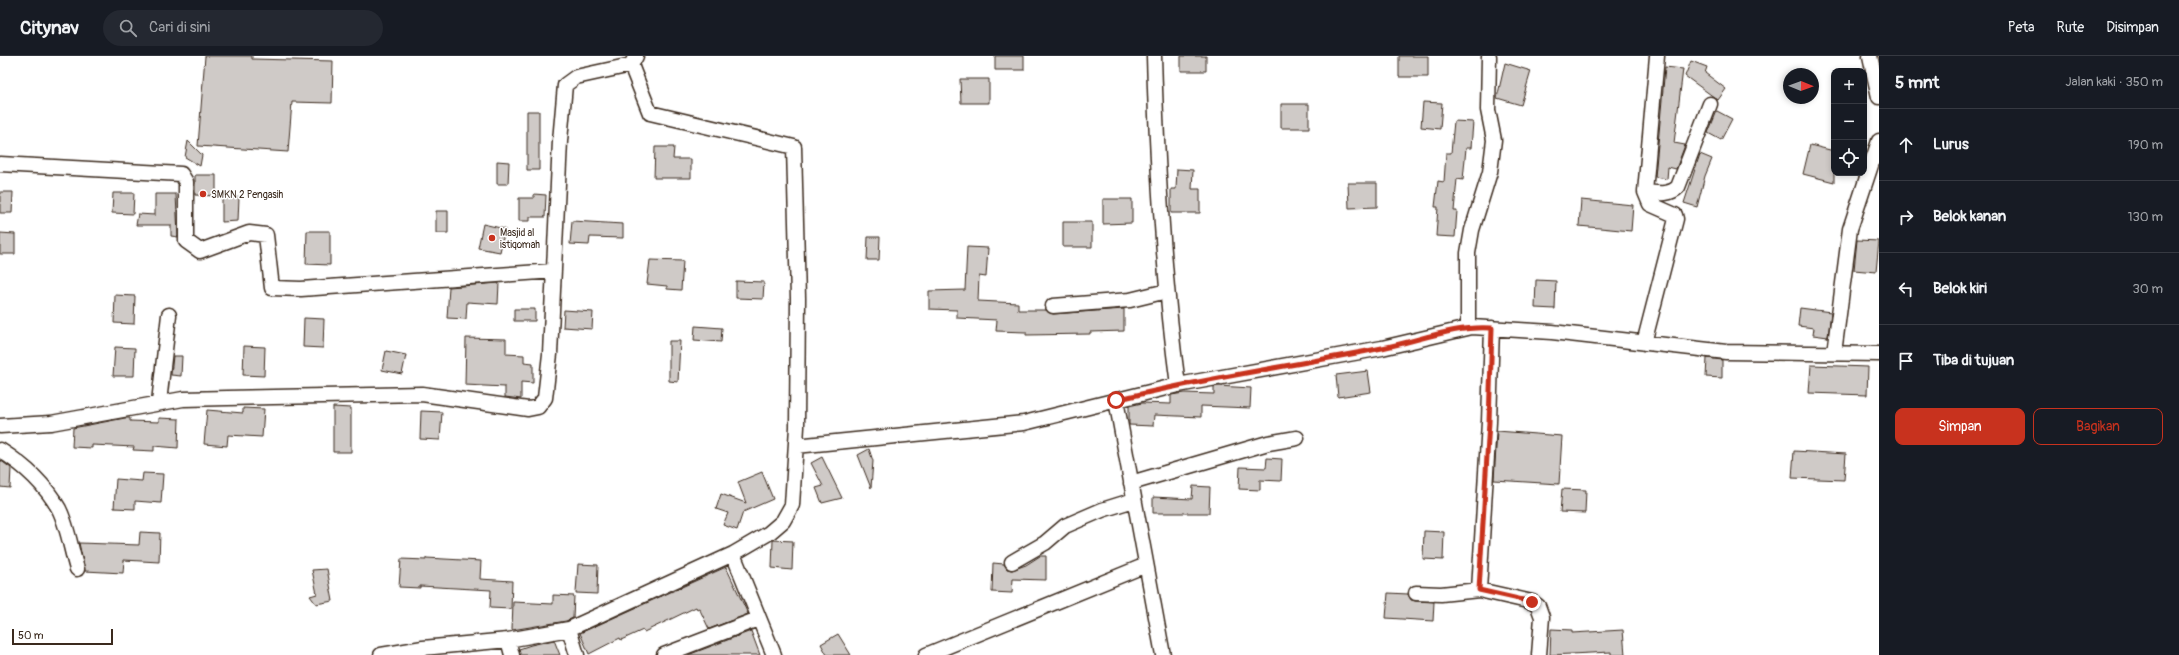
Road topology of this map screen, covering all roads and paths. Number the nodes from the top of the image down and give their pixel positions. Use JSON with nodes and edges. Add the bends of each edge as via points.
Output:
{"nodes":[{"id":1,"x":1154,"y":56,"type":"edge"},
{"id":2,"x":1489,"y":56,"type":"edge"},
{"id":3,"x":1657,"y":56,"type":"edge"},
{"id":4,"x":1870,"y":56,"type":"edge"},
{"id":5,"x":634,"y":60,"type":"edge"},
{"id":6,"x":1879,"y":97,"type":"edge"},
{"id":7,"x":1710,"y":104,"type":"dead end"},
{"id":8,"x":1879,"y":141,"type":"edge"},
{"id":9,"x":0,"y":164,"type":"edge"},
{"id":10,"x":1645,"y":192,"type":"junction"},
{"id":11,"x":554,"y":271,"type":"junction"},
{"id":12,"x":1167,"y":292,"type":"junction"},
{"id":13,"x":1053,"y":306,"type":"dead end"},
{"id":14,"x":169,"y":315,"type":"dead end"},
{"id":15,"x":1468,"y":328,"type":"junction"},
{"id":16,"x":1492,"y":328,"type":"junction"},
{"id":17,"x":1644,"y":343,"type":"junction"},
{"id":18,"x":1834,"y":353,"type":"junction"},
{"id":19,"x":1879,"y":354,"type":"edge"},
{"id":20,"x":1178,"y":384,"type":"junction"},
{"id":21,"x":1116,"y":400,"type":"junction"},
{"id":22,"x":159,"y":402,"type":"junction"},
{"id":23,"x":0,"y":426,"type":"edge"},
{"id":24,"x":1297,"y":438,"type":"dead end"},
{"id":25,"x":796,"y":446,"type":"junction"},
{"id":26,"x":0,"y":450,"type":"edge"},
{"id":27,"x":1131,"y":483,"type":"junction"},
{"id":28,"x":1134,"y":500,"type":"junction"},
{"id":29,"x":733,"y":554,"type":"junction"},
{"id":30,"x":1012,"y":562,"type":"dead end"},
{"id":31,"x":1146,"y":565,"type":"junction"},
{"id":32,"x":77,"y":569,"type":"dead end"},
{"id":33,"x":1479,"y":590,"type":"junction"},
{"id":34,"x":1416,"y":593,"type":"dead end"},
{"id":35,"x":758,"y":619,"type":"junction"},
{"id":36,"x":569,"y":629,"type":"junction"},
{"id":37,"x":508,"y":640,"type":"junction"},
{"id":38,"x":402,"y":653,"type":"edge"},
{"id":39,"x":380,"y":655,"type":"edge"},
{"id":40,"x":512,"y":655,"type":"edge"},
{"id":41,"x":577,"y":655,"type":"edge"},
{"id":42,"x":664,"y":655,"type":"edge"},
{"id":43,"x":774,"y":655,"type":"edge"},
{"id":44,"x":926,"y":655,"type":"edge"},
{"id":45,"x":1163,"y":655,"type":"edge"},
{"id":46,"x":1539,"y":655,"type":"edge"}],
"edges":[{"from":1,"to":12,"type":"street","via":[[1157,162]]},
{"from":2,"to":15,"type":"street","via":[[1488,110],[1494,140],[1490,172],[1472,230],[1468,253]]},
{"from":3,"to":10,"type":"street"},
{"from":4,"to":6,"type":"street"},
{"from":5,"to":11,"type":"street","via":[[576,77],[565,85]]},
{"from":5,"to":25,"type":"street","via":[[650,112],[794,147],[798,298]]},
{"from":7,"to":10,"type":"street","via":[[1678,188],[1668,193]]},
{"from":8,"to":18,"type":"street","via":[[1850,229]]},
{"from":9,"to":11,"type":"street","via":[[181,174],[186,182],[186,241],[200,251],[249,233],[266,234],[272,288],[301,289]]},
{"from":10,"to":17,"type":"street","via":[[1650,204],[1672,212],[1676,219]]},
{"from":11,"to":22,"type":"street","via":[[545,395],[541,405],[534,409],[422,394],[183,399]]},
{"from":12,"to":13,"type":"street","via":[[1130,300]]},
{"from":12,"to":20,"type":"street"},
{"from":14,"to":22,"type":"street"},
{"from":15,"to":16,"type":"street"},
{"from":15,"to":20,"type":"street","via":[[1382,348]]},
{"from":16,"to":17,"type":"street"},
{"from":16,"to":33,"type":"street"},
{"from":17,"to":18,"type":"street","via":[[1726,352]]},
{"from":18,"to":19,"type":"street"},
{"from":20,"to":21,"type":"street"},
{"from":21,"to":25,"type":"street","via":[[1024,423]]},
{"from":21,"to":27,"type":"street"},
{"from":22,"to":23,"type":"street","via":[[51,423]]},
{"from":24,"to":27,"type":"street","via":[[1268,443]]},
{"from":25,"to":29,"type":"street","via":[[794,486],[789,513],[783,522],[769,533]]},
{"from":26,"to":32,"type":"street","via":[[41,482],[59,510]]},
{"from":27,"to":28,"type":"street"},
{"from":28,"to":30,"type":"street","via":[[1065,526],[1045,543]]},
{"from":28,"to":31,"type":"street"},
{"from":29,"to":35,"type":"street"},
{"from":29,"to":36,"type":"street"},
{"from":31,"to":44,"type":"street"},
{"from":31,"to":45,"type":"street"},
{"from":33,"to":34,"type":"street","via":[[1441,594]]},
{"from":33,"to":46,"type":"street","via":[[1532,602],[1538,606],[1542,617]]},
{"from":35,"to":42,"type":"street"},
{"from":35,"to":43,"type":"street"},
{"from":36,"to":37,"type":"street"},
{"from":36,"to":41,"type":"street"},
{"from":37,"to":38,"type":"street"},
{"from":37,"to":40,"type":"street"},
{"from":38,"to":39,"type":"street"}]}
